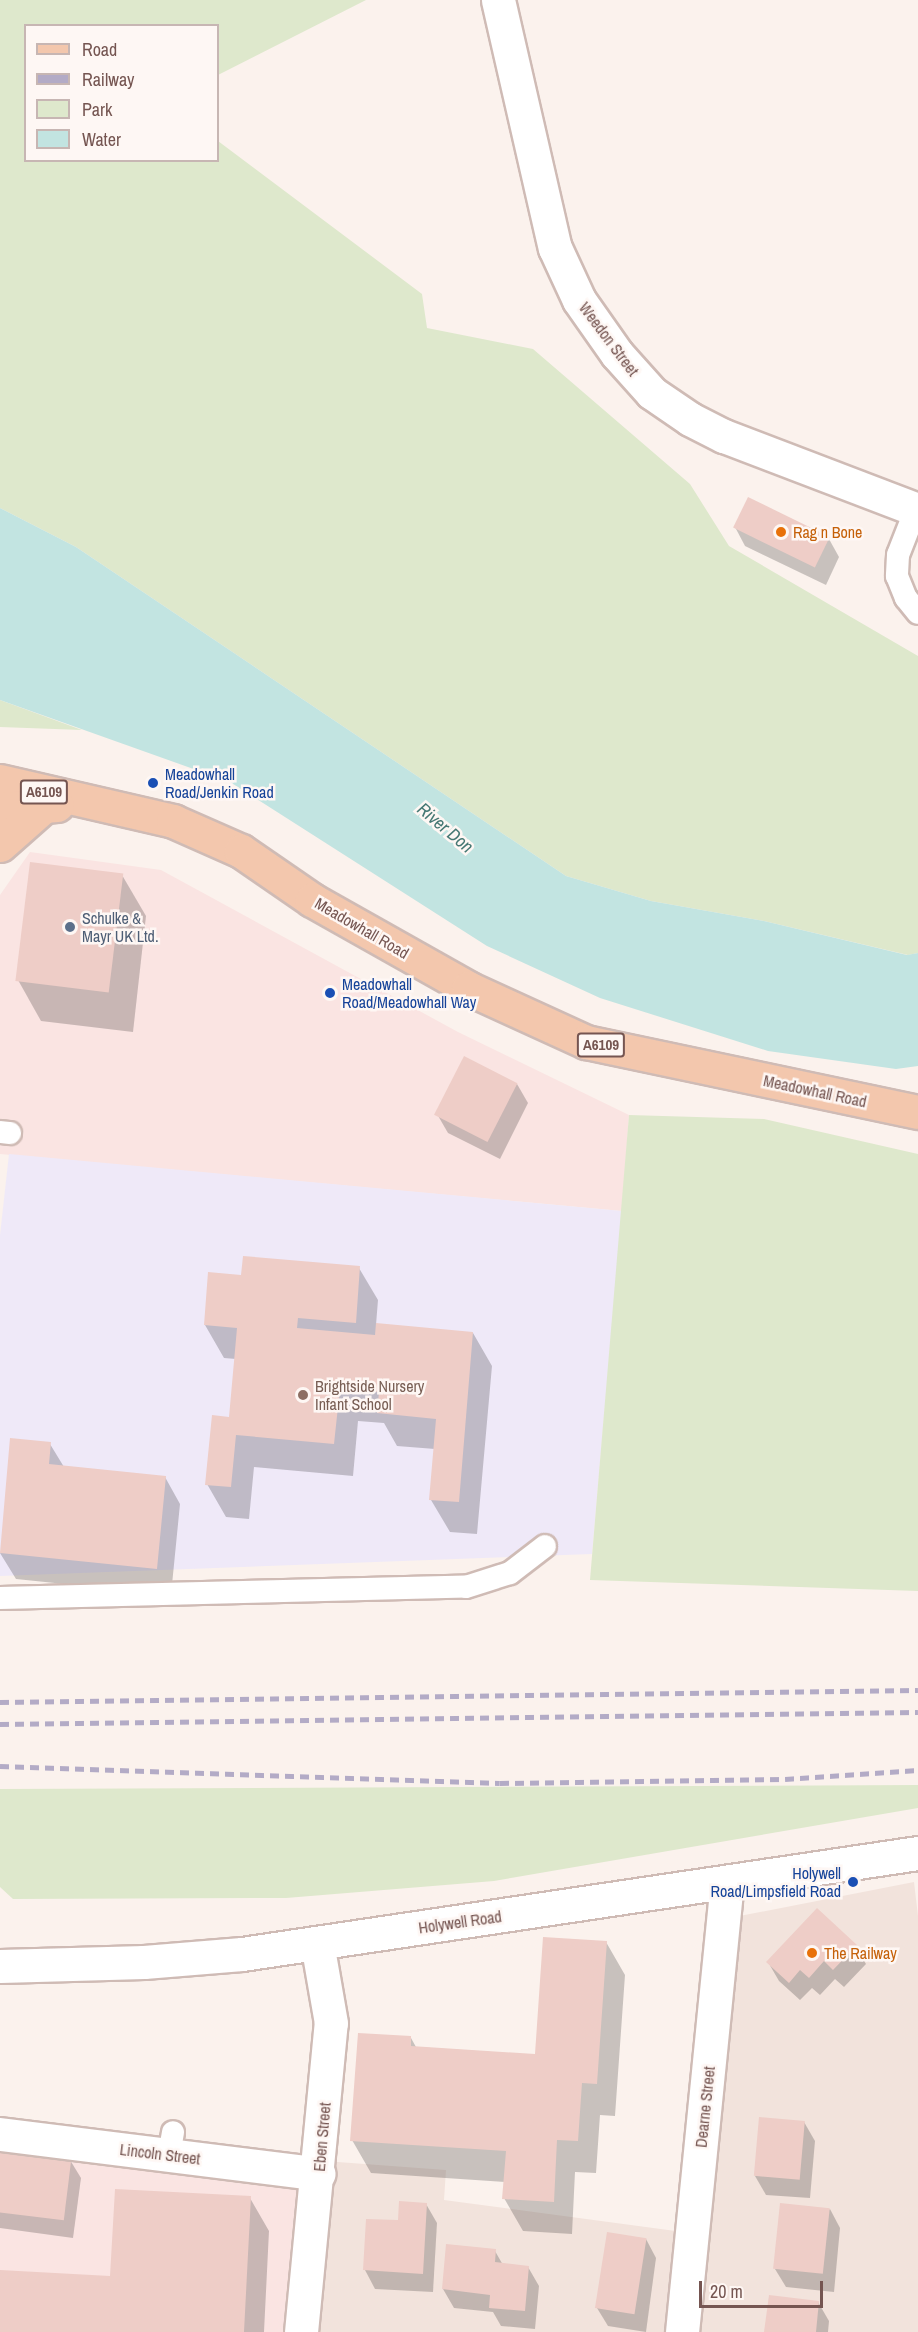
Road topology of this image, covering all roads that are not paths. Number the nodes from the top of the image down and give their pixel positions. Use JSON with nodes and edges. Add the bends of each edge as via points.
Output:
{"nodes":[{"id":1,"x":498,"y":0,"type":"edge"},
{"id":2,"x":917,"y":510,"type":"edge"},
{"id":3,"x":918,"y":613,"type":"edge"},
{"id":4,"x":0,"y":781,"type":"edge"},
{"id":5,"x":89,"y":803,"type":"junction"},
{"id":6,"x":44,"y":806,"type":"junction"},
{"id":7,"x":0,"y":809,"type":"edge"},
{"id":8,"x":0,"y":845,"type":"edge"},
{"id":9,"x":918,"y":1112,"type":"edge"},
{"id":10,"x":545,"y":1546,"type":"dead end"},
{"id":11,"x":0,"y":1598,"type":"edge"},
{"id":12,"x":918,"y":1853,"type":"edge"},
{"id":13,"x":728,"y":1883,"type":"junction"},
{"id":14,"x":317,"y":1943,"type":"junction"},
{"id":15,"x":0,"y":1966,"type":"edge"},
{"id":16,"x":0,"y":2134,"type":"edge"},
{"id":17,"x":319,"y":2174,"type":"junction"},
{"id":18,"x":301,"y":2332,"type":"edge"},
{"id":19,"x":682,"y":2332,"type":"edge"}],
"edges":[{"from":1,"to":2,"type":"street","name":"Weedon Street","via":[[555,248],[579,300],[617,354],[652,393],[690,419],[724,436]]},
{"from":2,"to":3,"type":"lane","via":[[898,555],[897,576],[906,598]]},
{"from":4,"to":5,"type":"main road","name":"Meadowhall Road","number":"A6109"},
{"from":5,"to":6,"type":"main road","name":"Meadowhall Road","number":"A6109"},
{"from":5,"to":9,"type":"main road","name":"Meadowhall Road","number":"A6109","via":[[173,821],[241,851],[312,900],[468,988],[586,1042]]},
{"from":6,"to":7,"type":"main road","name":"Meadowhall Road","number":"A6109"},
{"from":6,"to":8,"type":"main road"},
{"from":10,"to":11,"type":"lane","via":[[510,1573],[466,1587]]},
{"from":12,"to":13,"type":"street","name":"Holywell Road"},
{"from":13,"to":14,"type":"street","name":"Holywell Road"},
{"from":13,"to":19,"type":"street","name":"Dearne Street"},
{"from":14,"to":15,"type":"street","name":"Holywell Road","via":[[144,1962]]},
{"from":14,"to":17,"type":"street","name":"Eben Street","via":[[331,2023]]},
{"from":16,"to":17,"type":"street","name":"Lincoln Street","via":[[171,2143]]},
{"from":17,"to":18,"type":"street","name":"Eben Street"}]}
